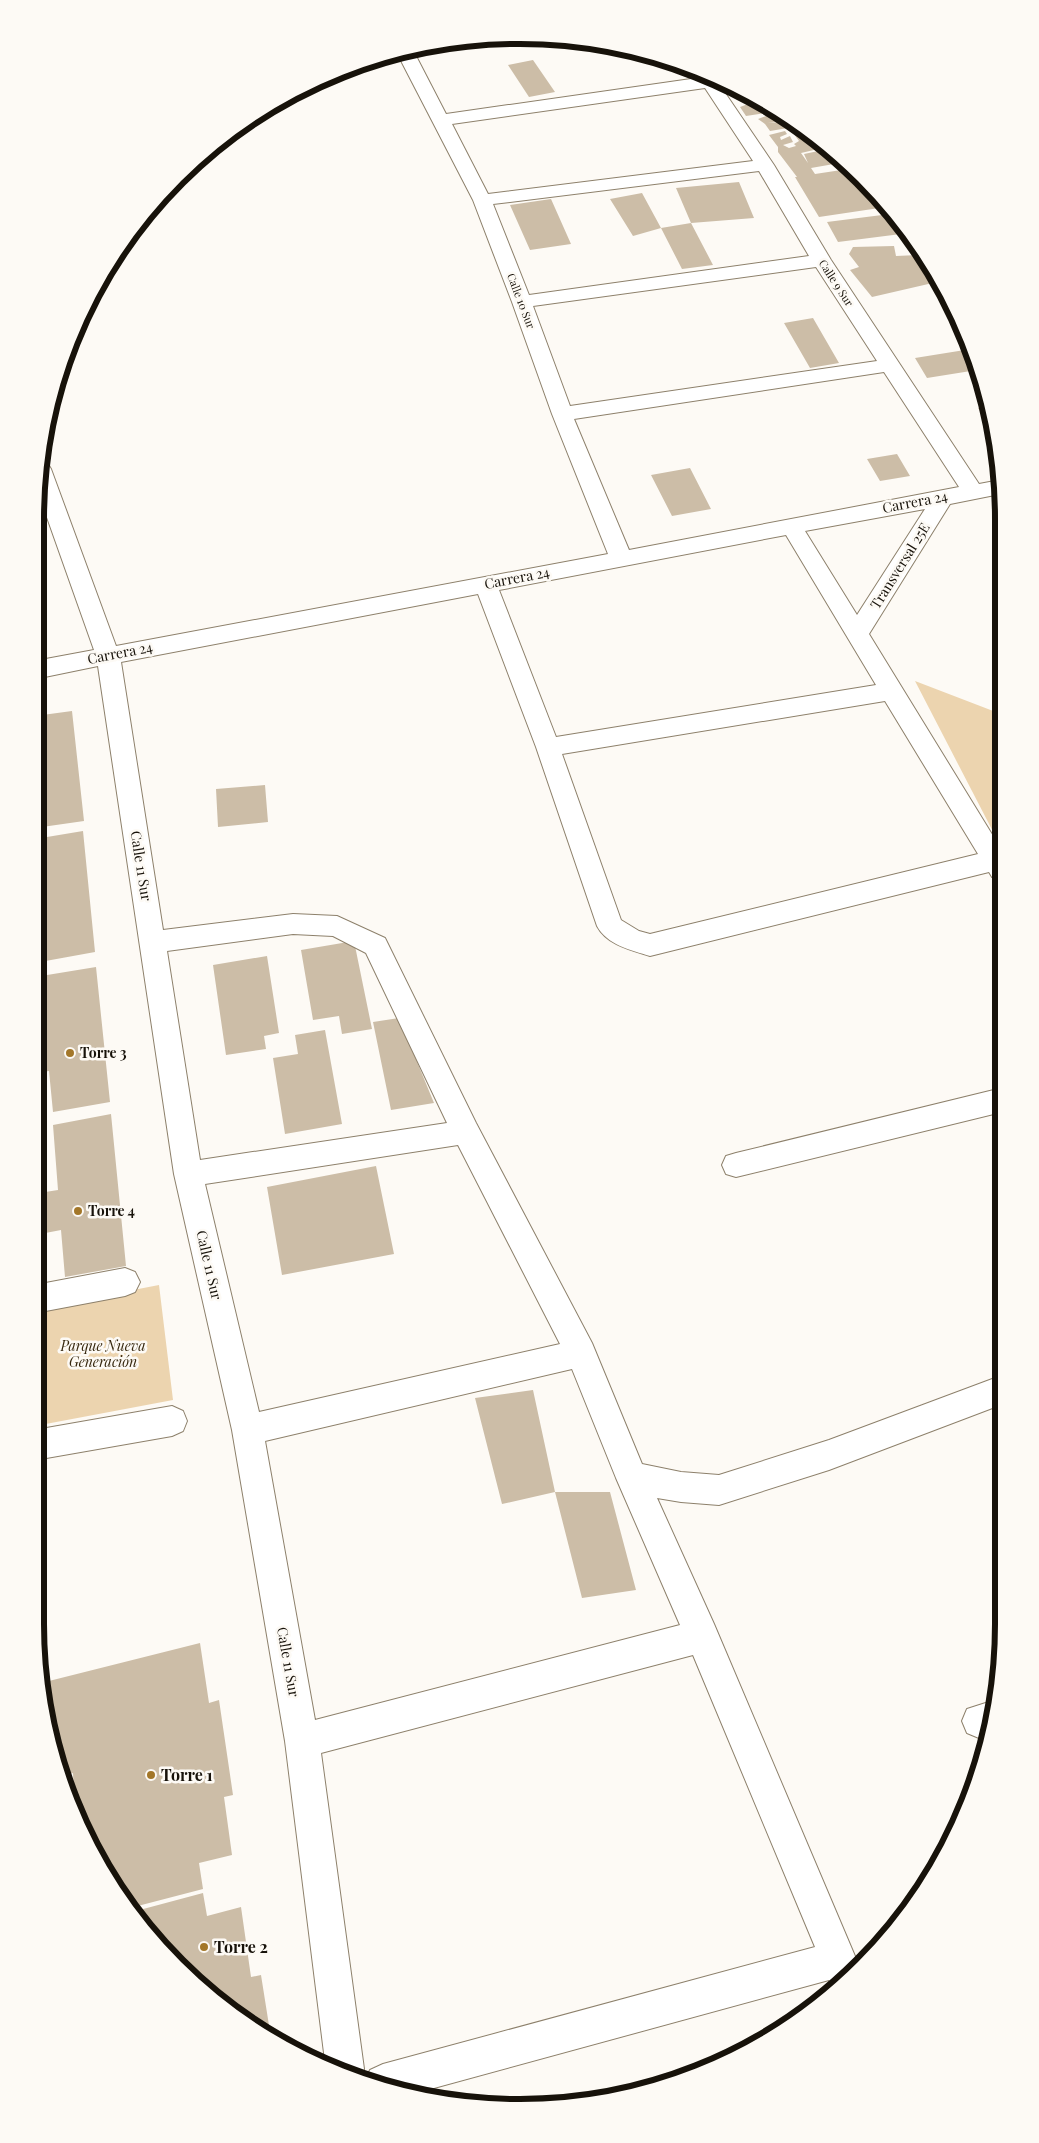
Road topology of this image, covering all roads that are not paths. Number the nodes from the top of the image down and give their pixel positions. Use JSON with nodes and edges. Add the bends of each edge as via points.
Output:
{"nodes":[{"id":1,"x":408,"y":57,"type":"edge"},
{"id":2,"x":697,"y":78,"type":"edge"},
{"id":3,"x":709,"y":83,"type":"edge"},
{"id":4,"x":441,"y":120,"type":"junction"},
{"id":5,"x":765,"y":165,"type":"junction"},
{"id":6,"x":482,"y":200,"type":"junction"},
{"id":7,"x":821,"y":260,"type":"junction"},
{"id":8,"x":522,"y":302,"type":"junction"},
{"id":9,"x":890,"y":366,"type":"junction"},
{"id":10,"x":562,"y":414,"type":"junction"},
{"id":11,"x":994,"y":487,"type":"edge"},
{"id":12,"x":973,"y":492,"type":"junction"},
{"id":13,"x":943,"y":497,"type":"junction"},
{"id":14,"x":45,"y":503,"type":"edge"},
{"id":15,"x":791,"y":526,"type":"junction"},
{"id":16,"x":621,"y":558,"type":"junction"},
{"id":17,"x":485,"y":584,"type":"junction"},
{"id":18,"x":856,"y":634,"type":"junction"},
{"id":19,"x":108,"y":656,"type":"junction"},
{"id":20,"x":44,"y":668,"type":"edge"},
{"id":21,"x":892,"y":691,"type":"junction"},
{"id":22,"x":548,"y":747,"type":"junction"},
{"id":23,"x":995,"y":860,"type":"edge"},
{"id":24,"x":995,"y":866,"type":"edge"},
{"id":25,"x":153,"y":942,"type":"junction"},
{"id":26,"x":995,"y":1102,"type":"edge"},
{"id":27,"x":466,"y":1132,"type":"junction"},
{"id":28,"x":736,"y":1165,"type":"dead end"},
{"id":29,"x":188,"y":1174,"type":"junction"},
{"id":30,"x":125,"y":1282,"type":"dead end"},
{"id":31,"x":44,"y":1297,"type":"edge"},
{"id":32,"x":581,"y":1353,"type":"junction"},
{"id":33,"x":995,"y":1393,"type":"edge"},
{"id":34,"x":172,"y":1421,"type":"dead end"},
{"id":35,"x":248,"y":1430,"type":"junction"},
{"id":36,"x":44,"y":1444,"type":"edge"},
{"id":37,"x":632,"y":1478,"type":"junction"},
{"id":38,"x":702,"y":1636,"type":"junction"},
{"id":39,"x":302,"y":1741,"type":"junction"},
{"id":40,"x":843,"y":1968,"type":"edge"},
{"id":41,"x":346,"y":2066,"type":"edge"},
{"id":42,"x":390,"y":2081,"type":"edge"}],
"edges":[{"from":1,"to":4,"type":"street","name":"Calle 10 Sur"},
{"from":2,"to":4,"type":"street"},
{"from":3,"to":5,"type":"street","name":"Calle 9 Sur"},
{"from":4,"to":6,"type":"street","name":"Calle 10 Sur"},
{"from":5,"to":6,"type":"street"},
{"from":5,"to":7,"type":"street","name":"Calle 9 Sur"},
{"from":6,"to":8,"type":"street","name":"Calle 10 Sur"},
{"from":7,"to":8,"type":"street"},
{"from":7,"to":9,"type":"street","name":"Calle 9 Sur"},
{"from":8,"to":10,"type":"street","name":"Calle 10 Sur"},
{"from":9,"to":10,"type":"street"},
{"from":9,"to":12,"type":"street","name":"Calle 9 Sur"},
{"from":10,"to":16,"type":"street","name":"Calle 10 Sur"},
{"from":11,"to":12,"type":"street","name":"Carrera 24"},
{"from":12,"to":13,"type":"street","name":"Carrera 24"},
{"from":13,"to":15,"type":"street","name":"Carrera 24"},
{"from":13,"to":18,"type":"street","name":"Transversal 25E"},
{"from":14,"to":19,"type":"street","name":"Calle 11 Sur"},
{"from":15,"to":16,"type":"street","name":"Carrera 24"},
{"from":15,"to":18,"type":"street"},
{"from":16,"to":17,"type":"street","name":"Carrera 24"},
{"from":17,"to":19,"type":"street","name":"Carrera 24"},
{"from":17,"to":22,"type":"street"},
{"from":18,"to":21,"type":"street"},
{"from":19,"to":20,"type":"street","name":"Carrera 24"},
{"from":19,"to":25,"type":"street","name":"Calle 11 Sur"},
{"from":21,"to":22,"type":"street"},
{"from":21,"to":23,"type":"street"},
{"from":22,"to":24,"type":"street","via":[[610,926],[632,940],[650,945]]},
{"from":25,"to":27,"type":"street","via":[[293,924],[337,926],[376,946]]},
{"from":25,"to":29,"type":"street","name":"Calle 11 Sur"},
{"from":26,"to":28,"type":"street"},
{"from":27,"to":29,"type":"street"},
{"from":27,"to":32,"type":"street"},
{"from":29,"to":35,"type":"street","name":"Calle 11 Sur"},
{"from":30,"to":31,"type":"street"},
{"from":32,"to":35,"type":"street"},
{"from":32,"to":37,"type":"street"},
{"from":33,"to":37,"type":"street","via":[[830,1454],[719,1490]]},
{"from":34,"to":36,"type":"street"},
{"from":35,"to":39,"type":"street","name":"Calle 11 Sur"},
{"from":37,"to":38,"type":"street"},
{"from":38,"to":39,"type":"street"},
{"from":38,"to":40,"type":"street"},
{"from":39,"to":41,"type":"street","name":"Calle 11 Sur"},
{"from":40,"to":42,"type":"street"}]}
